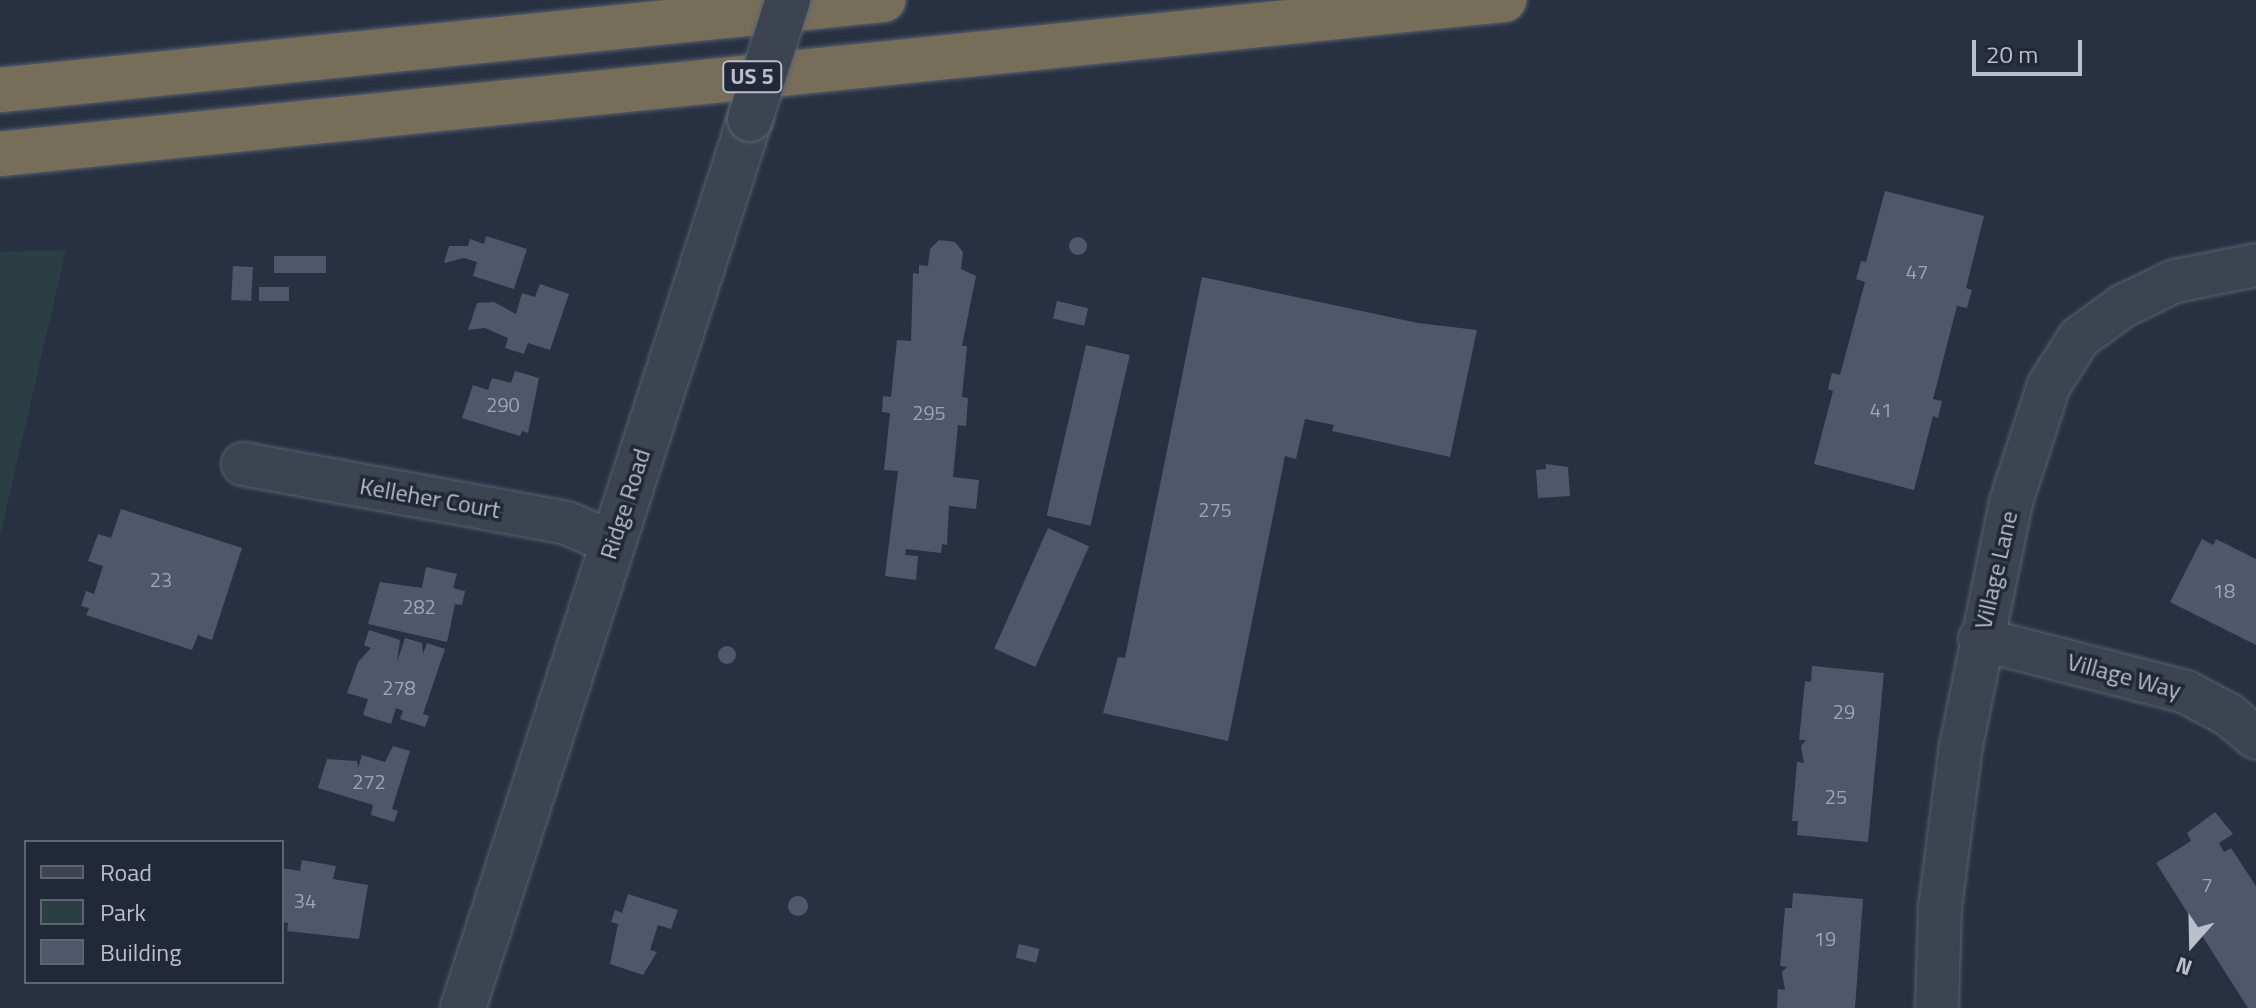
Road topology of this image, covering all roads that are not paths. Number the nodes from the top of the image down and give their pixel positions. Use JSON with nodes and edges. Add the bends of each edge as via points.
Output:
{"nodes":[{"id":1,"x":788,"y":0,"type":"edge"},
{"id":2,"x":883,"y":0,"type":"edge"},
{"id":3,"x":1504,"y":0,"type":"edge"},
{"id":4,"x":0,"y":90,"type":"edge"},
{"id":5,"x":0,"y":154,"type":"edge"},
{"id":6,"x":2256,"y":265,"type":"edge"},
{"id":7,"x":243,"y":464,"type":"dead end"},
{"id":8,"x":613,"y":543,"type":"junction"},
{"id":9,"x":1980,"y":639,"type":"junction"},
{"id":10,"x":2256,"y":738,"type":"edge"},
{"id":11,"x":463,"y":1008,"type":"edge"},
{"id":12,"x":1937,"y":1008,"type":"edge"}],
"edges":[{"from":1,"to":8,"type":"street","name":"Ridge Road","bridge":true},
{"from":2,"to":4,"type":"highway"},
{"from":3,"to":5,"type":"highway","number":"US 5"},
{"from":6,"to":9,"type":"street","name":"Village Lane","via":[[2157,288],[2105,317],[2071,348],[2049,385],[2029,438]]},
{"from":7,"to":8,"type":"street","name":"Kelleher Court","via":[[567,523]]},
{"from":8,"to":11,"type":"street","name":"Ridge Road"},
{"from":9,"to":10,"type":"street","name":"Village Way","via":[[2186,692],[2229,715]]},
{"from":9,"to":12,"type":"street","name":"Village Lane","via":[[1945,860],[1936,944]]}]}
